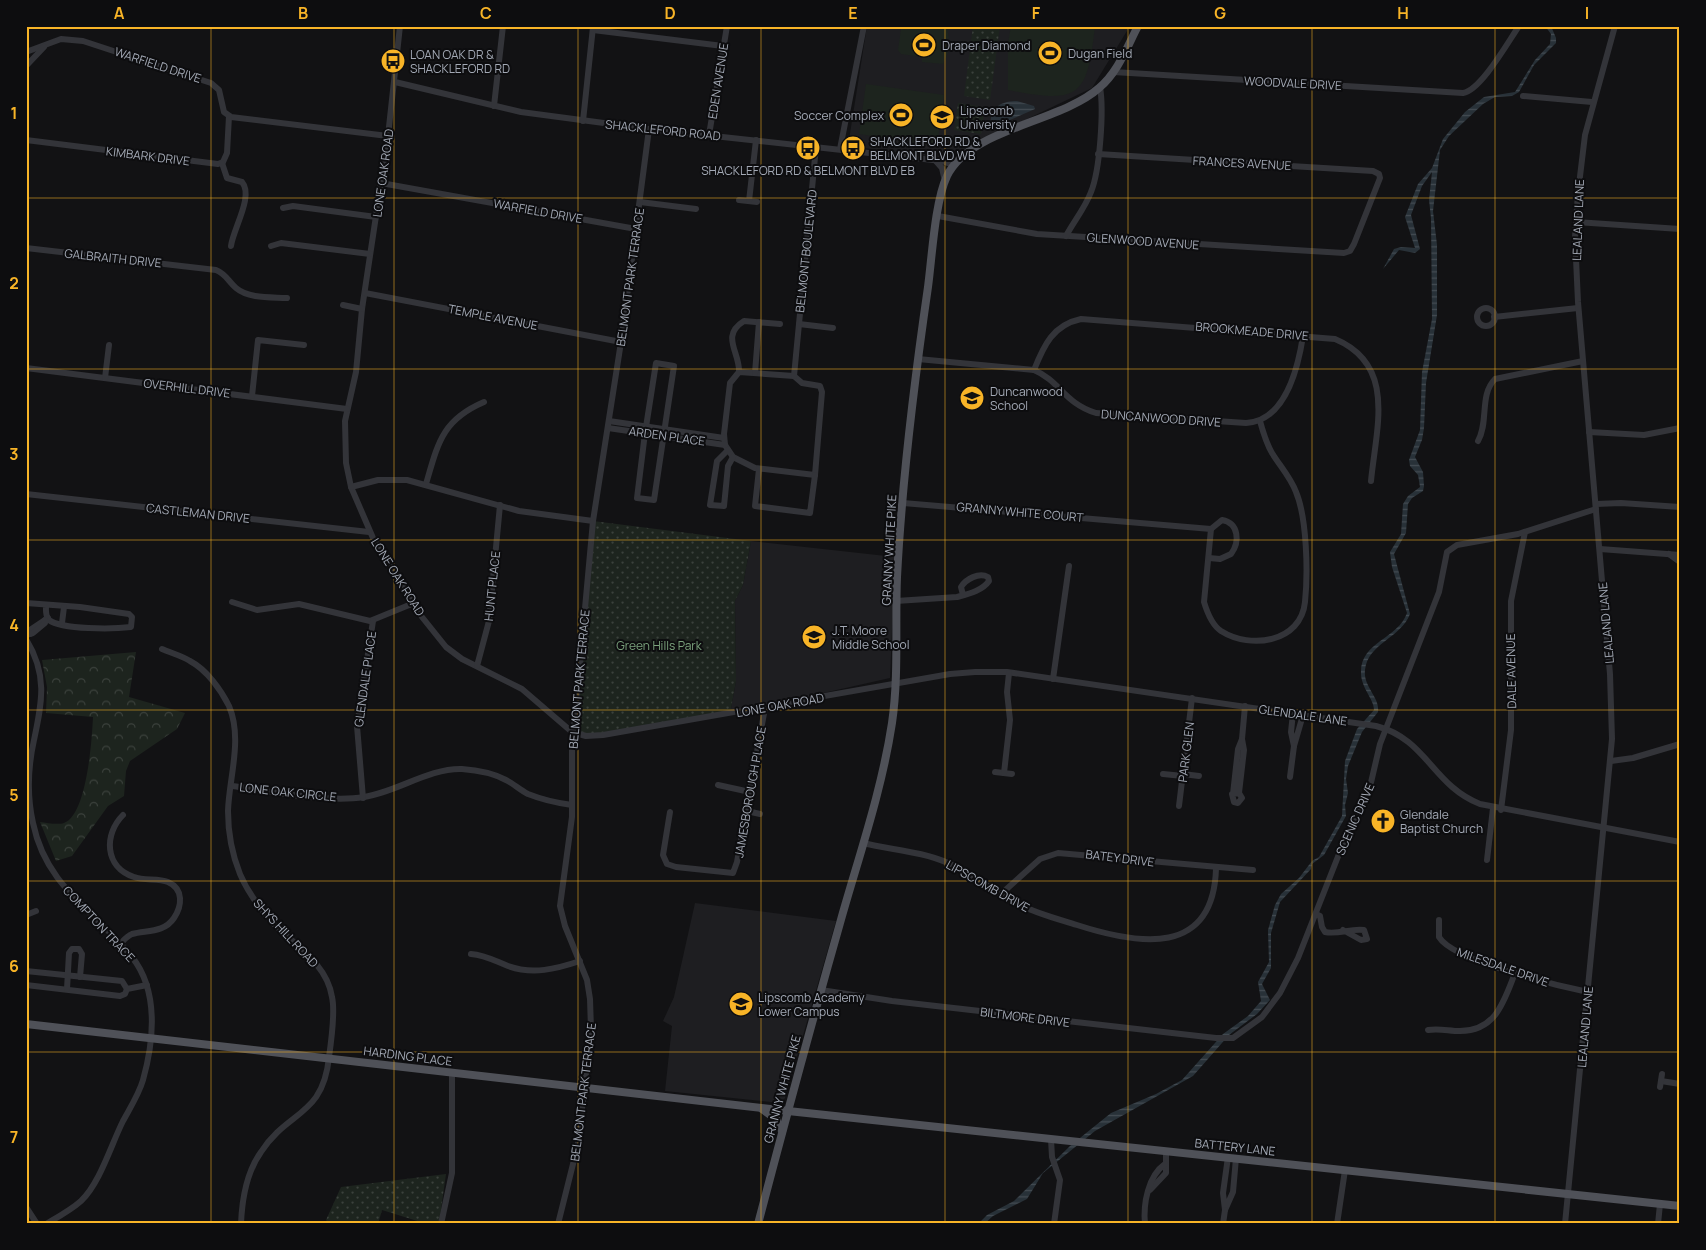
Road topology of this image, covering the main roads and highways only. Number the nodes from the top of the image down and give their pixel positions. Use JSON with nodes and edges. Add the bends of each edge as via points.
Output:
{"nodes":[{"id":1,"x":1138,"y":26,"type":"edge"},
{"id":2,"x":26,"y":1024,"type":"edge"},
{"id":3,"x":758,"y":1107,"type":"junction"},
{"id":4,"x":788,"y":1111,"type":"junction"},
{"id":5,"x":782,"y":1131,"type":"junction"},
{"id":6,"x":1680,"y":1206,"type":"edge"},
{"id":7,"x":758,"y":1224,"type":"edge"}],
"edges":[{"from":1,"to":4,"type":"main road","name":"GRANNY WHITE PIKE","via":[[1113,72],[1100,87],[1058,111],[976,146],[953,165],[945,181],[918,359],[903,503],[896,600],[896,684],[890,737]]},
{"from":2,"to":3,"type":"main road","name":"HARDING PLACE"},
{"from":3,"to":4,"type":"main road","name":"HARDING PLACE"},
{"from":3,"to":5,"type":"main road","via":[[776,1119]]},
{"from":4,"to":5,"type":"main road","name":"GRANNY WHITE PIKE"},
{"from":4,"to":6,"type":"main road","name":"BATTERY LANE"},
{"from":5,"to":7,"type":"main road","name":"GRANNY WHITE PIKE"}]}
